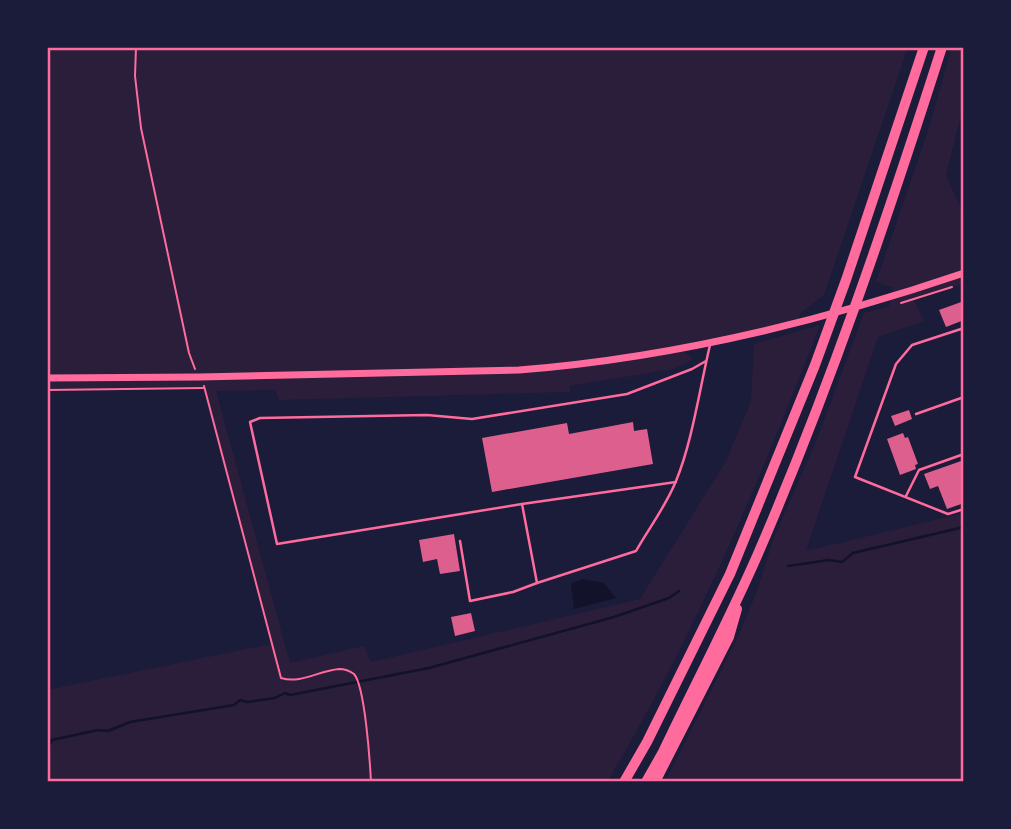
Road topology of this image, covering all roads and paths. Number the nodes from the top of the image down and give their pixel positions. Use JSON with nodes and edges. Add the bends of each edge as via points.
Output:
{"nodes":[{"id":1,"x":136,"y":47,"type":"edge"},
{"id":2,"x":924,"y":47,"type":"edge"},
{"id":3,"x":942,"y":47,"type":"edge"},
{"id":4,"x":964,"y":273,"type":"edge"},
{"id":5,"x":964,"y":328,"type":"edge"},
{"id":6,"x":711,"y":342,"type":"junction"},
{"id":7,"x":706,"y":361,"type":"junction"},
{"id":8,"x":47,"y":378,"type":"edge"},
{"id":9,"x":203,"y":383,"type":"junction"},
{"id":10,"x":47,"y":390,"type":"edge"},
{"id":11,"x":964,"y":397,"type":"edge"},
{"id":12,"x":916,"y":414,"type":"dead end"},
{"id":13,"x":964,"y":454,"type":"edge"},
{"id":14,"x":676,"y":482,"type":"junction"},
{"id":15,"x":906,"y":497,"type":"junction"},
{"id":16,"x":522,"y":504,"type":"junction"},
{"id":17,"x":964,"y":509,"type":"edge"},
{"id":18,"x":460,"y":541,"type":"dead end"},
{"id":19,"x":746,"y":580,"type":"junction"},
{"id":20,"x":537,"y":583,"type":"junction"},
{"id":21,"x":371,"y":782,"type":"edge"},
{"id":22,"x":624,"y":782,"type":"edge"},
{"id":23,"x":646,"y":782,"type":"edge"},
{"id":24,"x":655,"y":782,"type":"edge"}],
"edges":[{"from":1,"to":9,"type":"path","via":[[141,128],[189,353]]},
{"from":2,"to":22,"type":"highway","via":[[815,365],[735,562]]},
{"from":3,"to":19,"type":"highway","via":[[864,285]]},
{"from":4,"to":6,"type":"main road","via":[[797,324]]},
{"from":5,"to":15,"type":"lane","via":[[912,345],[896,364],[855,477]]},
{"from":6,"to":7,"type":"lane"},
{"from":6,"to":9,"type":"main road","via":[[519,370]]},
{"from":7,"to":14,"type":"lane"},
{"from":7,"to":16,"type":"lane","via":[[627,394],[472,419],[427,415],[260,418],[250,422],[277,544]]},
{"from":8,"to":9,"type":"main road"},
{"from":9,"to":10,"type":"path"},
{"from":9,"to":21,"type":"path","via":[[281,677],[292,681],[341,669],[356,676]]},
{"from":11,"to":12,"type":"lane"},
{"from":13,"to":15,"type":"lane","via":[[919,470]]},
{"from":14,"to":16,"type":"lane"},
{"from":14,"to":20,"type":"lane","via":[[636,551]]},
{"from":15,"to":17,"type":"lane","via":[[948,514]]},
{"from":16,"to":20,"type":"lane"},
{"from":18,"to":20,"type":"lane","via":[[470,601]]},
{"from":19,"to":23,"type":"highway"},
{"from":19,"to":24,"type":"highway","via":[[729,638]]}]}
